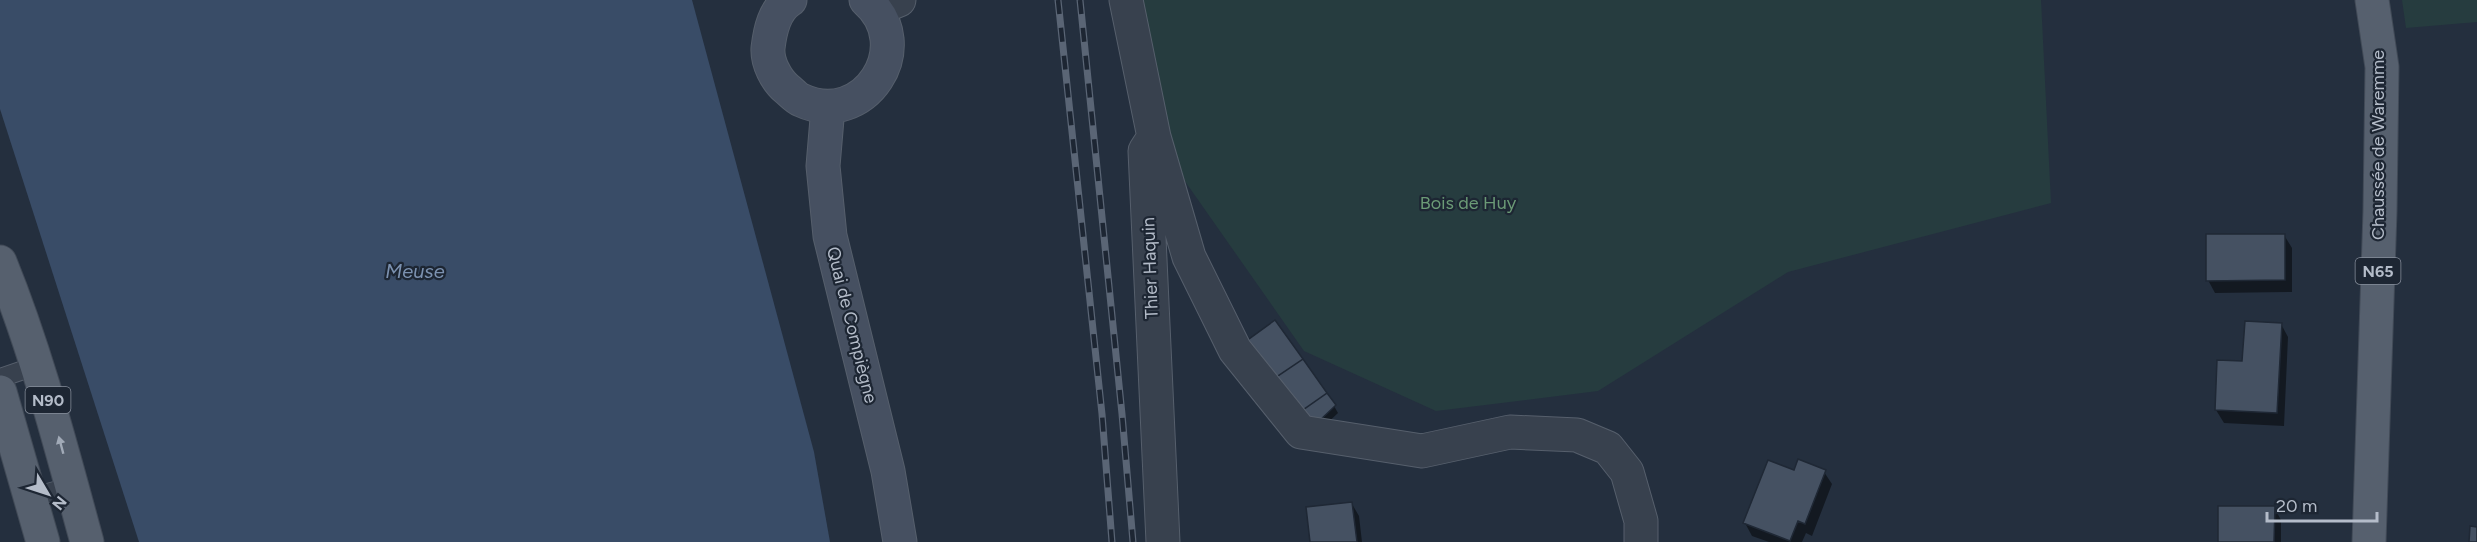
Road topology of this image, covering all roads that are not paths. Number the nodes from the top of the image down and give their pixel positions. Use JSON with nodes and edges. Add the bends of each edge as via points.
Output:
{"nodes":[{"id":1,"x":1126,"y":0,"type":"edge"},
{"id":2,"x":2372,"y":0,"type":"edge"},
{"id":3,"x":785,"y":1,"type":"edge"},
{"id":4,"x":880,"y":3,"type":"edge"},
{"id":5,"x":828,"y":107,"type":"junction"},
{"id":6,"x":1154,"y":137,"type":"junction"},
{"id":7,"x":0,"y":262,"type":"edge"},
{"id":8,"x":38,"y":365,"type":"junction"},
{"id":9,"x":0,"y":378,"type":"edge"},
{"id":10,"x":0,"y":392,"type":"edge"},
{"id":11,"x":72,"y":486,"type":"junction"},
{"id":12,"x":30,"y":498,"type":"junction"},
{"id":13,"x":43,"y":542,"type":"edge"},
{"id":14,"x":87,"y":542,"type":"edge"},
{"id":15,"x":900,"y":542,"type":"edge"},
{"id":16,"x":1163,"y":542,"type":"edge"},
{"id":17,"x":1641,"y":542,"type":"edge"},
{"id":18,"x":2369,"y":542,"type":"edge"}],
"edges":[{"from":1,"to":6,"type":"street","name":"Thier Haquin"},
{"from":2,"to":18,"type":"main road","name":"Chaussée de Waremme","number":"N65","via":[[2382,67]]},
{"from":3,"to":5,"type":"main road","via":[[770,28],[768,56],[775,74],[801,100]]},
{"from":4,"to":5,"type":"main road","via":[[887,34],[887,60],[875,84],[854,101]]},
{"from":5,"to":15,"type":"main road","name":"Quai de Compiègne","via":[[823,166],[830,236],[888,471]]},
{"from":6,"to":16,"type":"street","name":"Thier Haquin","via":[[1145,151]]},
{"from":6,"to":17,"type":"street","via":[[1194,268],[1235,350],[1301,432],[1422,451],[1510,432],[1577,435],[1608,448],[1627,472],[1641,521]]},
{"from":7,"to":8,"type":"main road","number":"N90"},
{"from":8,"to":9,"type":"lane"},
{"from":11,"to":8,"type":"main road","number":"N90","one_way":true},
{"from":10,"to":12,"type":"main road","number":"N90"},
{"from":11,"to":12,"type":"lane"},
{"from":11,"to":14,"type":"main road","number":"N90"},
{"from":12,"to":13,"type":"main road","number":"N90"}]}
